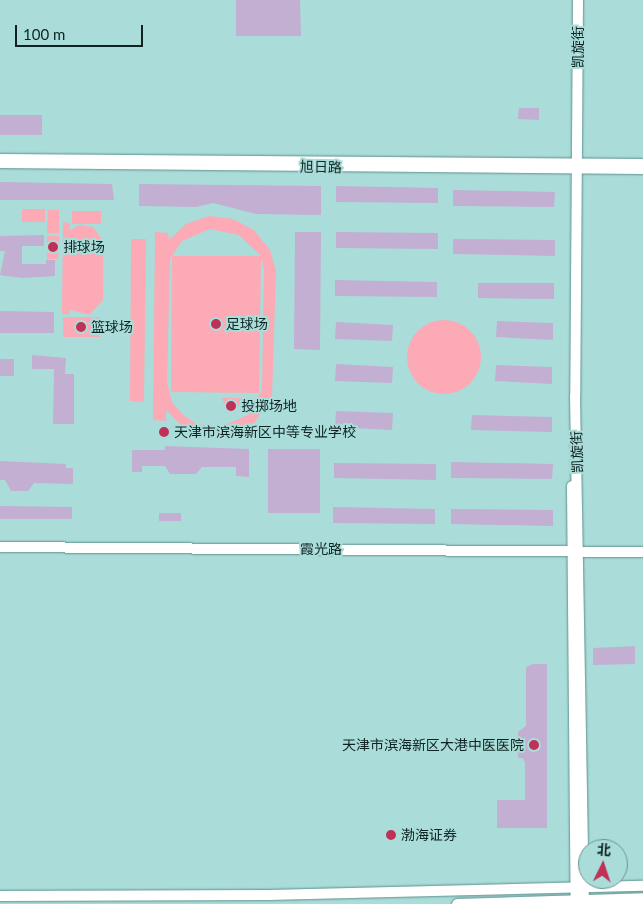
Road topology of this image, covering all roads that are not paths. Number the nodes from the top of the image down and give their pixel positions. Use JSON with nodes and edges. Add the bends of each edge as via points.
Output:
{"nodes":[{"id":1,"x":572,"y":0,"type":"edge"},
{"id":2,"x":578,"y":0,"type":"edge"},
{"id":3,"x":0,"y":158,"type":"edge"},
{"id":4,"x":643,"y":163,"type":"edge"},
{"id":5,"x":0,"y":164,"type":"edge"},
{"id":6,"x":574,"y":166,"type":"junction"},
{"id":7,"x":643,"y":170,"type":"edge"},
{"id":8,"x":0,"y":541,"type":"edge"},
{"id":9,"x":0,"y":546,"type":"edge"},
{"id":10,"x":643,"y":546,"type":"edge"},
{"id":11,"x":576,"y":548,"type":"junction"},
{"id":12,"x":643,"y":552,"type":"edge"},
{"id":13,"x":579,"y":839,"type":"edge"},
{"id":14,"x":643,"y":886,"type":"edge"},
{"id":15,"x":628,"y":887,"type":"edge"},
{"id":16,"x":579,"y":889,"type":"joint"},
{"id":17,"x":0,"y":896,"type":"edge"},
{"id":18,"x":643,"y":898,"type":"edge"},
{"id":19,"x":580,"y":902,"type":"edge"},
{"id":20,"x":458,"y":904,"type":"edge"}],
"edges":[{"from":1,"to":6,"type":"street","name":"凯旋街"},
{"from":2,"to":6,"type":"street","name":"凯旋街"},
{"from":3,"to":6,"type":"street","name":"旭日路"},
{"from":4,"to":6,"type":"street","name":"旭日路"},
{"from":5,"to":6,"type":"street","name":"旭日路"},
{"from":6,"to":7,"type":"street","name":"旭日路"},
{"from":6,"to":11,"type":"street","name":"凯旋街"},
{"from":8,"to":11,"type":"street","name":"霞光路"},
{"from":9,"to":11,"type":"street","name":"霞光路"},
{"from":10,"to":11,"type":"street","name":"霞光路"},
{"from":11,"to":12,"type":"street","name":"霞光路"},
{"from":11,"to":13,"type":"street","name":"凯旋街"},
{"from":14,"to":15,"type":"street"},
{"from":16,"to":17,"type":"street"},
{"from":16,"to":19,"type":"street","name":"凯旋街"},
{"from":18,"to":19,"type":"main road"},
{"from":19,"to":20,"type":"main road"}]}
